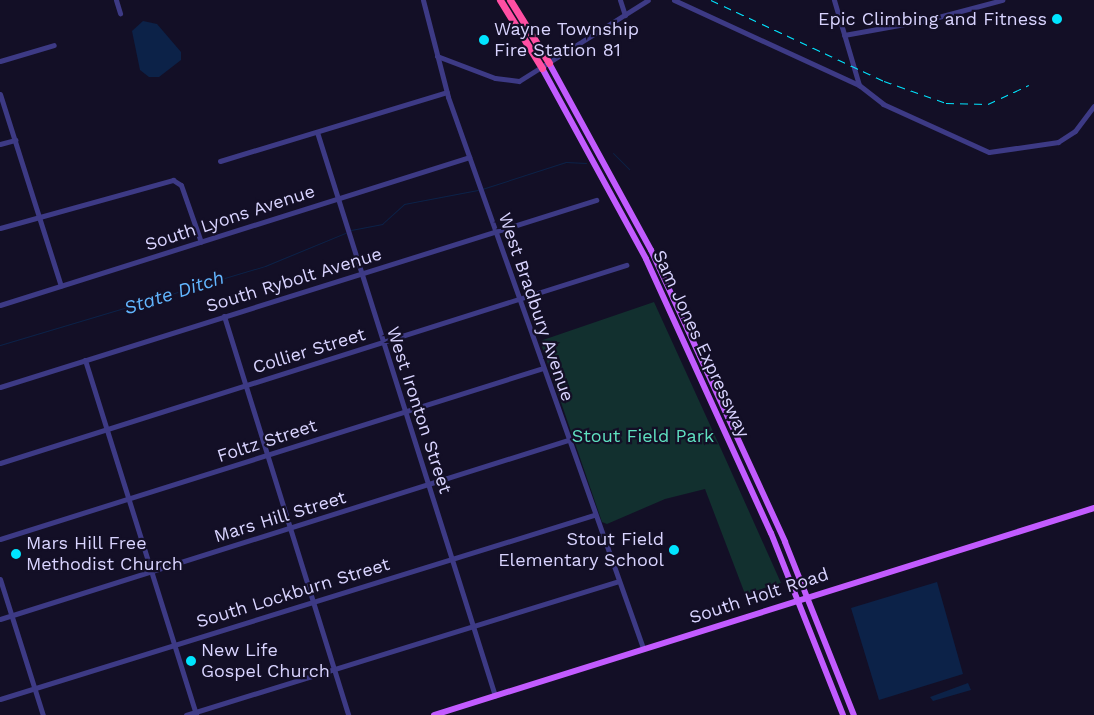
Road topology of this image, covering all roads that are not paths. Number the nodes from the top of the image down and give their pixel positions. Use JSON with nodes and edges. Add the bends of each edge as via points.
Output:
{"nodes":[{"id":1,"x":116,"y":0,"type":"edge"},
{"id":2,"x":423,"y":0,"type":"edge"},
{"id":3,"x":500,"y":0,"type":"edge"},
{"id":4,"x":510,"y":0,"type":"edge"},
{"id":5,"x":620,"y":0,"type":"edge"},
{"id":6,"x":648,"y":0,"type":"edge"},
{"id":7,"x":674,"y":0,"type":"edge"},
{"id":8,"x":834,"y":0,"type":"edge"},
{"id":9,"x":1002,"y":0,"type":"edge"},
{"id":10,"x":120,"y":13,"type":"dead end"},
{"id":11,"x":625,"y":16,"type":"junction"},
{"id":12,"x":844,"y":35,"type":"junction"},
{"id":13,"x":54,"y":45,"type":"dead end"},
{"id":14,"x":436,"y":56,"type":"junction"},
{"id":15,"x":0,"y":61,"type":"edge"},
{"id":16,"x":550,"y":63,"type":"junction"},
{"id":17,"x":542,"y":68,"type":"junction"},
{"id":18,"x":859,"y":85,"type":"junction"},
{"id":19,"x":446,"y":92,"type":"junction"},
{"id":20,"x":0,"y":94,"type":"edge"},
{"id":21,"x":1094,"y":106,"type":"edge"},
{"id":22,"x":317,"y":132,"type":"junction"},
{"id":23,"x":15,"y":140,"type":"junction"},
{"id":24,"x":0,"y":144,"type":"edge"},
{"id":25,"x":468,"y":157,"type":"junction"},
{"id":26,"x":220,"y":161,"type":"dead end"},
{"id":27,"x":337,"y":198,"type":"junction"},
{"id":28,"x":596,"y":200,"type":"dead end"},
{"id":29,"x":39,"y":219,"type":"junction"},
{"id":30,"x":0,"y":228,"type":"edge"},
{"id":31,"x":494,"y":232,"type":"junction"},
{"id":32,"x":201,"y":242,"type":"junction"},
{"id":33,"x":626,"y":265,"type":"dead end"},
{"id":34,"x":361,"y":273,"type":"junction"},
{"id":35,"x":61,"y":286,"type":"junction"},
{"id":36,"x":518,"y":300,"type":"junction"},
{"id":37,"x":0,"y":305,"type":"edge"},
{"id":38,"x":224,"y":316,"type":"junction"},
{"id":39,"x":383,"y":343,"type":"junction"},
{"id":40,"x":85,"y":360,"type":"junction"},
{"id":41,"x":543,"y":368,"type":"junction"},
{"id":42,"x":244,"y":385,"type":"junction"},
{"id":43,"x":0,"y":387,"type":"edge"},
{"id":44,"x":405,"y":411,"type":"junction"},
{"id":45,"x":106,"y":430,"type":"junction"},
{"id":46,"x":568,"y":440,"type":"junction"},
{"id":47,"x":266,"y":455,"type":"junction"},
{"id":48,"x":0,"y":463,"type":"edge"},
{"id":49,"x":429,"y":486,"type":"junction"},
{"id":50,"x":128,"y":499,"type":"junction"},
{"id":51,"x":1094,"y":508,"type":"edge"},
{"id":52,"x":594,"y":515,"type":"junction"},
{"id":53,"x":290,"y":528,"type":"junction"},
{"id":54,"x":0,"y":539,"type":"edge"},
{"id":55,"x":452,"y":558,"type":"junction"},
{"id":56,"x":151,"y":572,"type":"junction"},
{"id":57,"x":0,"y":579,"type":"edge"},
{"id":58,"x":618,"y":581,"type":"junction"},
{"id":59,"x":808,"y":596,"type":"junction"},
{"id":60,"x":800,"y":599,"type":"junction"},
{"id":61,"x":313,"y":601,"type":"junction"},
{"id":62,"x":12,"y":616,"type":"junction"},
{"id":63,"x":0,"y":619,"type":"edge"},
{"id":64,"x":473,"y":626,"type":"junction"},
{"id":65,"x":174,"y":644,"type":"junction"},
{"id":66,"x":643,"y":648,"type":"junction"},
{"id":67,"x":334,"y":669,"type":"junction"},
{"id":68,"x":34,"y":688,"type":"junction"},
{"id":69,"x":495,"y":696,"type":"junction"},
{"id":70,"x":0,"y":699,"type":"edge"},
{"id":71,"x":196,"y":714,"type":"edge"},
{"id":72,"x":43,"y":715,"type":"edge"},
{"id":73,"x":186,"y":715,"type":"edge"},
{"id":74,"x":348,"y":715,"type":"edge"},
{"id":75,"x":434,"y":715,"type":"edge"},
{"id":76,"x":843,"y":715,"type":"edge"},
{"id":77,"x":854,"y":715,"type":"edge"}],
"edges":[{"from":1,"to":10,"type":"street"},
{"from":2,"to":14,"type":"street","name":"West Bradbury Avenue"},
{"from":3,"to":17,"type":"highway","name":"Sam Jones Expressway"},
{"from":4,"to":16,"type":"highway","name":"Sam Jones Expressway"},
{"from":5,"to":11,"type":"street"},
{"from":6,"to":11,"type":"street"},
{"from":7,"to":18,"type":"street"},
{"from":8,"to":12,"type":"street"},
{"from":9,"to":12,"type":"street","via":[[927,20]]},
{"from":11,"to":16,"type":"street"},
{"from":12,"to":18,"type":"street"},
{"from":13,"to":15,"type":"street"},
{"from":14,"to":17,"type":"street","via":[[511,81]]},
{"from":14,"to":19,"type":"street","name":"West Bradbury Avenue"},
{"from":16,"to":17,"type":"street"},
{"from":16,"to":59,"type":"main road","name":"Sam Jones Expressway","via":[[640,225]]},
{"from":17,"to":60,"type":"main road","name":"Sam Jones Expressway","via":[[630,226]]},
{"from":18,"to":21,"type":"street","via":[[883,104],[998,153],[1060,141],[1075,131]]},
{"from":19,"to":22,"type":"street"},
{"from":19,"to":25,"type":"street","name":"West Bradbury Avenue"},
{"from":20,"to":23,"type":"street"},
{"from":22,"to":26,"type":"street"},
{"from":22,"to":27,"type":"street","name":"West Ironton Street"},
{"from":23,"to":24,"type":"street"},
{"from":23,"to":29,"type":"street"},
{"from":25,"to":27,"type":"street","name":"South Lyons Avenue"},
{"from":25,"to":31,"type":"street","name":"West Bradbury Avenue"},
{"from":27,"to":32,"type":"street","name":"South Lyons Avenue"},
{"from":27,"to":34,"type":"street","name":"West Ironton Street"},
{"from":28,"to":31,"type":"street","name":"South Rybolt Avenue"},
{"from":29,"to":30,"type":"street"},
{"from":29,"to":32,"type":"street","via":[[178,181]]},
{"from":29,"to":35,"type":"street"},
{"from":31,"to":34,"type":"street","name":"South Rybolt Avenue"},
{"from":31,"to":36,"type":"street","name":"West Bradbury Avenue"},
{"from":32,"to":35,"type":"street","name":"South Lyons Avenue"},
{"from":33,"to":36,"type":"street","name":"Collier Street"},
{"from":34,"to":38,"type":"street","name":"South Rybolt Avenue"},
{"from":34,"to":39,"type":"street","name":"West Ironton Street"},
{"from":35,"to":37,"type":"street","name":"South Lyons Avenue"},
{"from":36,"to":39,"type":"street","name":"Collier Street"},
{"from":36,"to":41,"type":"street","name":"West Bradbury Avenue"},
{"from":38,"to":40,"type":"street","name":"South Rybolt Avenue"},
{"from":38,"to":42,"type":"street"},
{"from":39,"to":42,"type":"street","name":"Collier Street"},
{"from":39,"to":44,"type":"street","name":"West Ironton Street"},
{"from":40,"to":43,"type":"street","name":"South Rybolt Avenue"},
{"from":40,"to":45,"type":"street"},
{"from":41,"to":44,"type":"street","name":"Foltz Street"},
{"from":41,"to":46,"type":"street","name":"West Bradbury Avenue"},
{"from":42,"to":45,"type":"street","name":"Collier Street"},
{"from":42,"to":47,"type":"street"},
{"from":44,"to":47,"type":"street","name":"Foltz Street"},
{"from":44,"to":49,"type":"street","name":"West Ironton Street"},
{"from":45,"to":48,"type":"street","name":"Collier Street"},
{"from":45,"to":50,"type":"street"},
{"from":46,"to":49,"type":"street","name":"Mars Hill Street"},
{"from":46,"to":52,"type":"street","name":"West Bradbury Avenue"},
{"from":47,"to":50,"type":"street","name":"Foltz Street"},
{"from":47,"to":53,"type":"street"},
{"from":49,"to":53,"type":"street","name":"Mars Hill Street"},
{"from":49,"to":55,"type":"street","name":"West Ironton Street"},
{"from":50,"to":54,"type":"street","name":"Foltz Street"},
{"from":50,"to":56,"type":"street"},
{"from":51,"to":59,"type":"main road","name":"South Holt Road"},
{"from":52,"to":55,"type":"street","name":"South Lockburn Street"},
{"from":52,"to":58,"type":"street","name":"West Bradbury Avenue"},
{"from":53,"to":56,"type":"street","name":"Mars Hill Street"},
{"from":53,"to":61,"type":"street"},
{"from":55,"to":61,"type":"street","name":"South Lockburn Street"},
{"from":55,"to":64,"type":"street","name":"West Ironton Street"},
{"from":56,"to":62,"type":"street","name":"Mars Hill Street"},
{"from":56,"to":65,"type":"street"},
{"from":57,"to":62,"type":"street"},
{"from":58,"to":64,"type":"street"},
{"from":58,"to":66,"type":"street","name":"West Bradbury Avenue"},
{"from":59,"to":60,"type":"main road","name":"South Holt Road"},
{"from":59,"to":77,"type":"main road","name":"Sam Jones Expressway"},
{"from":60,"to":66,"type":"main road","name":"South Holt Road"},
{"from":60,"to":76,"type":"main road","name":"Sam Jones Expressway"},
{"from":61,"to":65,"type":"street","name":"South Lockburn Street"},
{"from":61,"to":67,"type":"street"},
{"from":62,"to":63,"type":"street","name":"Mars Hill Street"},
{"from":62,"to":68,"type":"street"},
{"from":64,"to":67,"type":"street"},
{"from":64,"to":69,"type":"street","name":"West Ironton Street"},
{"from":65,"to":68,"type":"street","name":"South Lockburn Street"},
{"from":65,"to":71,"type":"street"},
{"from":66,"to":69,"type":"main road","name":"South Holt Road"},
{"from":67,"to":71,"type":"street"},
{"from":67,"to":74,"type":"street"},
{"from":68,"to":70,"type":"street","name":"South Lockburn Street"},
{"from":68,"to":72,"type":"street"},
{"from":69,"to":75,"type":"main road","name":"South Holt Road"},
{"from":71,"to":73,"type":"street"}]}
